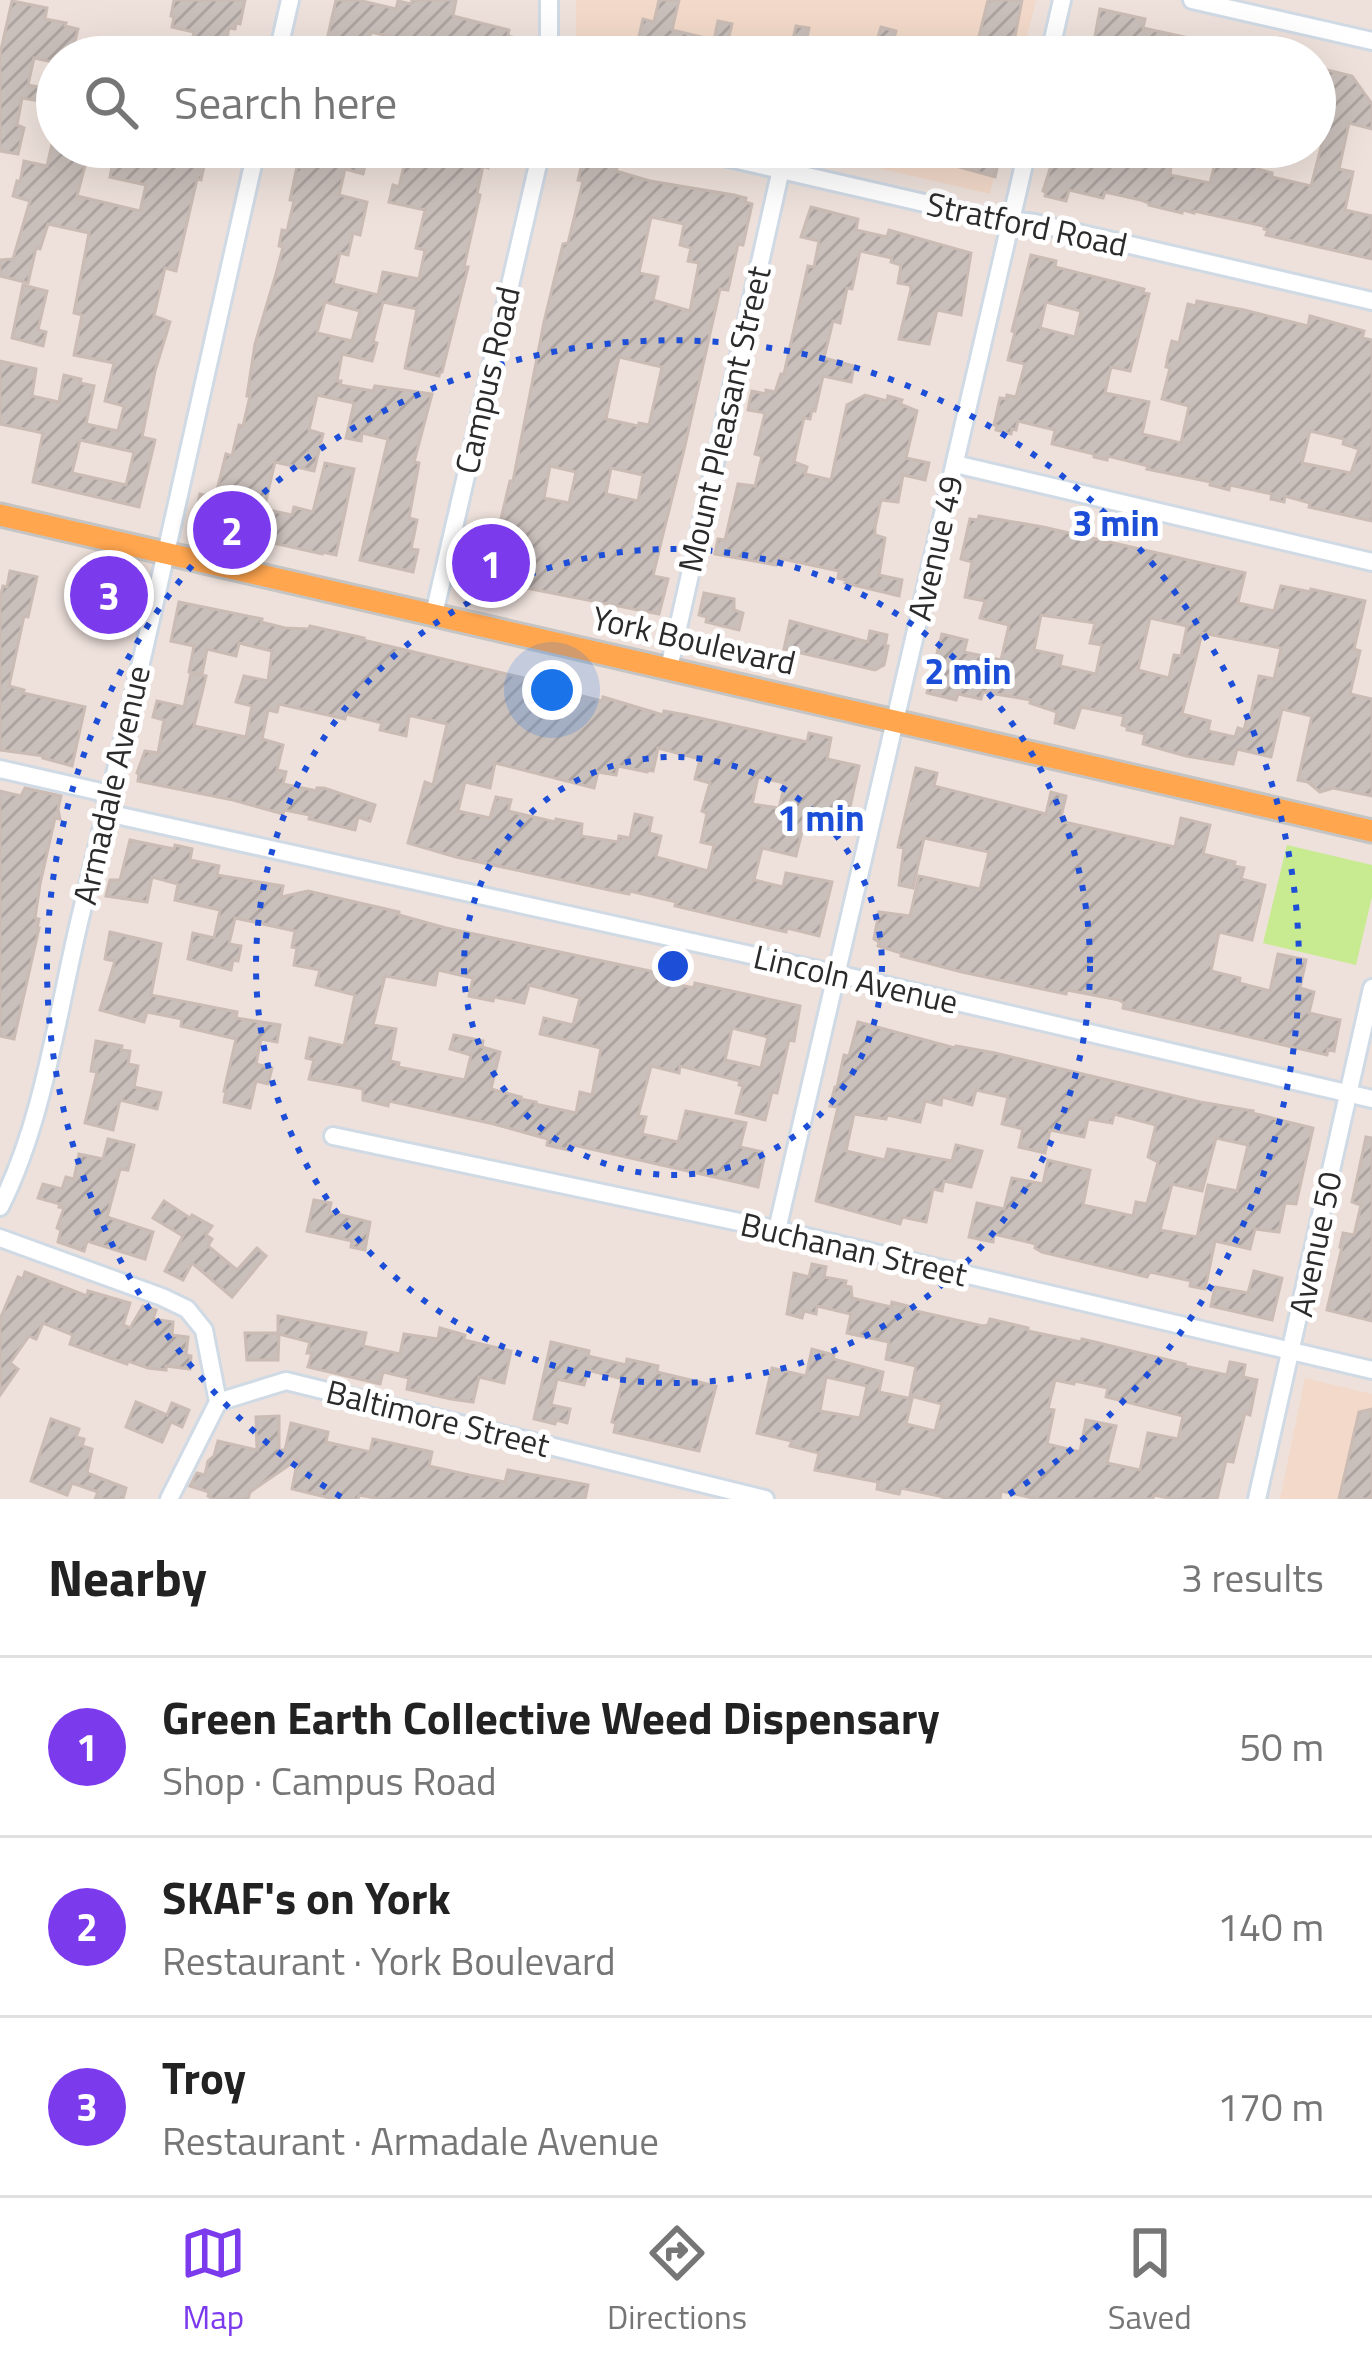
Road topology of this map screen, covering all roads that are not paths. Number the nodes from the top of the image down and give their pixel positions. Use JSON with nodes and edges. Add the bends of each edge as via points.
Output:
{"nodes":[{"id":1,"x":290,"y":0,"type":"edge"},
{"id":2,"x":549,"y":0,"type":"edge"},
{"id":3,"x":1062,"y":0,"type":"edge"},
{"id":4,"x":1192,"y":0,"type":"edge"},
{"id":5,"x":282,"y":36,"type":"edge"},
{"id":6,"x":549,"y":36,"type":"edge"},
{"id":7,"x":1053,"y":36,"type":"edge"},
{"id":8,"x":1372,"y":41,"type":"edge"},
{"id":9,"x":251,"y":168,"type":"edge"},
{"id":10,"x":537,"y":168,"type":"edge"},
{"id":11,"x":776,"y":168,"type":"edge"},
{"id":12,"x":1023,"y":168,"type":"edge"},
{"id":13,"x":781,"y":169,"type":"junction"},
{"id":14,"x":1010,"y":220,"type":"junction"},
{"id":15,"x":1372,"y":301,"type":"edge"},
{"id":16,"x":955,"y":464,"type":"junction"},
{"id":17,"x":0,"y":515,"type":"edge"},
{"id":18,"x":164,"y":553,"type":"junction"},
{"id":19,"x":1372,"y":562,"type":"edge"},
{"id":20,"x":434,"y":614,"type":"junction"},
{"id":21,"x":669,"y":668,"type":"junction"},
{"id":22,"x":896,"y":720,"type":"junction"},
{"id":23,"x":0,"y":769,"type":"edge"},
{"id":24,"x":109,"y":803,"type":"junction"},
{"id":25,"x":1372,"y":831,"type":"edge"},
{"id":26,"x":837,"y":974,"type":"junction"},
{"id":27,"x":1372,"y":988,"type":"edge"},
{"id":28,"x":1348,"y":1093,"type":"junction"},
{"id":29,"x":1372,"y":1099,"type":"edge"},
{"id":30,"x":334,"y":1136,"type":"dead end"},
{"id":31,"x":0,"y":1207,"type":"edge"},
{"id":32,"x":777,"y":1230,"type":"junction"},
{"id":33,"x":0,"y":1238,"type":"edge"},
{"id":34,"x":1291,"y":1351,"type":"junction"},
{"id":35,"x":1372,"y":1370,"type":"edge"},
{"id":36,"x":218,"y":1402,"type":"junction"},
{"id":37,"x":723,"y":1495,"type":"edge"},
{"id":38,"x":169,"y":1499,"type":"edge"},
{"id":39,"x":765,"y":1499,"type":"edge"},
{"id":40,"x":1257,"y":1499,"type":"edge"}],
"edges":[{"from":1,"to":5,"type":"street"},
{"from":2,"to":6,"type":"street"},
{"from":3,"to":7,"type":"street"},
{"from":4,"to":8,"type":"street"},
{"from":9,"to":18,"type":"street","name":"Armadale Avenue"},
{"from":10,"to":20,"type":"street","name":"Campus Road"},
{"from":11,"to":13,"type":"street","name":"Stratford Road"},
{"from":12,"to":14,"type":"street","name":"Avenue 49"},
{"from":13,"to":14,"type":"street","name":"Stratford Road"},
{"from":13,"to":21,"type":"street","name":"Mount Pleasant Street"},
{"from":14,"to":15,"type":"street","name":"Stratford Road"},
{"from":14,"to":16,"type":"street","name":"Avenue 49"},
{"from":16,"to":19,"type":"street"},
{"from":16,"to":22,"type":"street","name":"Avenue 49"},
{"from":17,"to":18,"type":"main road","name":"York Boulevard"},
{"from":18,"to":20,"type":"main road","name":"York Boulevard"},
{"from":18,"to":24,"type":"street","name":"Armadale Avenue"},
{"from":20,"to":21,"type":"main road","name":"York Boulevard"},
{"from":21,"to":22,"type":"main road","name":"York Boulevard"},
{"from":22,"to":25,"type":"main road","name":"York Boulevard"},
{"from":22,"to":26,"type":"street","name":"Avenue 49"},
{"from":23,"to":24,"type":"street","name":"Lincoln Avenue","via":[[100,792]]},
{"from":24,"to":26,"type":"street","name":"Lincoln Avenue","via":[[116,815]]},
{"from":24,"to":31,"type":"street","name":"Armadale Avenue","via":[[36,1112]]},
{"from":26,"to":28,"type":"street","name":"Lincoln Avenue"},
{"from":26,"to":32,"type":"street","name":"Avenue 49"},
{"from":27,"to":28,"type":"street","name":"Avenue 50"},
{"from":28,"to":29,"type":"street","name":"Lincoln Avenue"},
{"from":28,"to":34,"type":"street","name":"Avenue 50"},
{"from":30,"to":32,"type":"street","name":"Buchanan Street"},
{"from":32,"to":34,"type":"street","name":"Buchanan Street"},
{"from":33,"to":36,"type":"street","via":[[187,1309],[204,1330]]},
{"from":34,"to":35,"type":"street","name":"Buchanan Street"},
{"from":34,"to":40,"type":"street","name":"Avenue 50"},
{"from":36,"to":37,"type":"street","name":"Baltimore Street","via":[[286,1381]]},
{"from":36,"to":38,"type":"street"},
{"from":37,"to":39,"type":"street","name":"Baltimore Street"}]}
